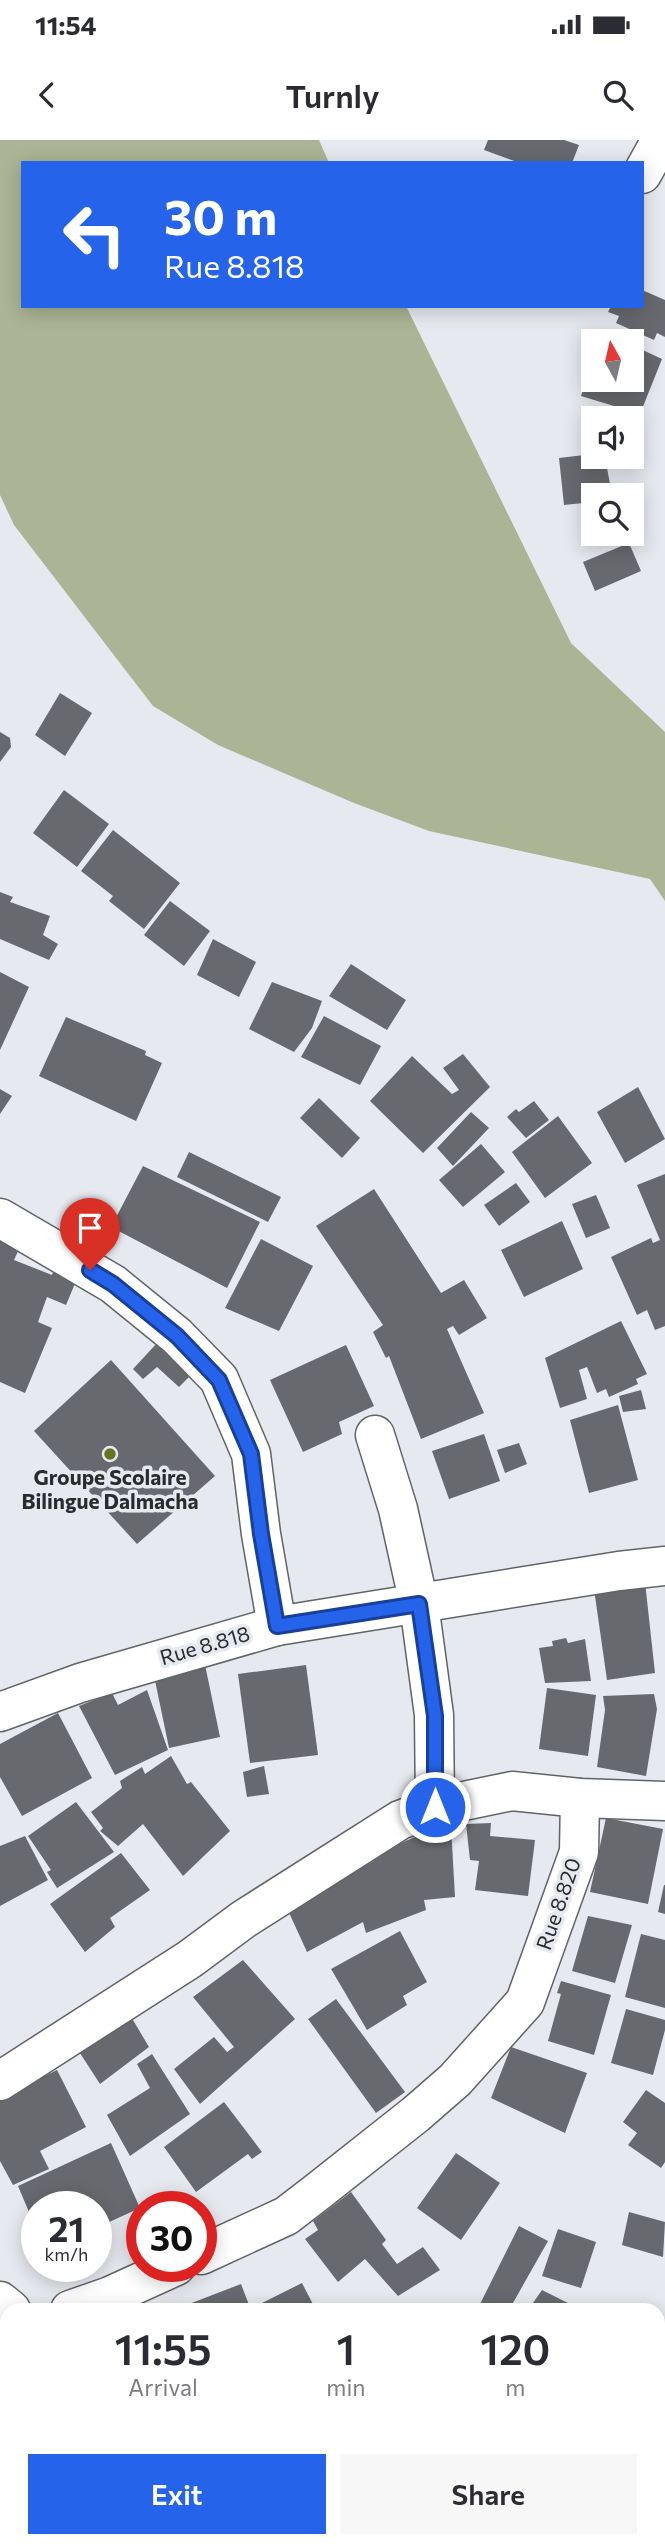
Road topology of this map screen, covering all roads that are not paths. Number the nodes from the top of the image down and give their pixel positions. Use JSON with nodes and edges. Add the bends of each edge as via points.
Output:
{"nodes":[{"id":1,"x":661,"y":140,"type":"edge"},
{"id":2,"x":644,"y":170,"type":"edge"},
{"id":3,"x":0,"y":1217,"type":"edge"},
{"id":4,"x":375,"y":1435,"type":"dead end"},
{"id":5,"x":665,"y":1566,"type":"edge"},
{"id":6,"x":419,"y":1604,"type":"junction"},
{"id":7,"x":277,"y":1626,"type":"junction"},
{"id":8,"x":0,"y":1712,"type":"edge"},
{"id":9,"x":580,"y":1798,"type":"junction"},
{"id":10,"x":665,"y":1801,"type":"edge"},
{"id":11,"x":435,"y":1807,"type":"junction"},
{"id":12,"x":0,"y":2081,"type":"edge"},
{"id":13,"x":217,"y":2248,"type":"edge"},
{"id":14,"x":141,"y":2282,"type":"edge"},
{"id":15,"x":90,"y":2303,"type":"edge"}],
"edges":[{"from":1,"to":2,"type":"street"},
{"from":3,"to":7,"type":"street","via":[[113,1284],[177,1336],[219,1380],[251,1454]]},
{"from":4,"to":6,"type":"street","via":[[398,1509]]},
{"from":5,"to":6,"type":"street","name":"Rue 8.818"},
{"from":6,"to":7,"type":"street","name":"Rue 8.818"},
{"from":6,"to":11,"type":"street","via":[[435,1716]]},
{"from":7,"to":8,"type":"street","name":"Rue 8.818","via":[[80,1683]]},
{"from":9,"to":10,"type":"street"},
{"from":9,"to":11,"type":"street","via":[[512,1791]]},
{"from":9,"to":13,"type":"street","name":"Rue 8.820","via":[[579,1852],[525,2002],[455,2080],[416,2114],[286,2216]]},
{"from":11,"to":12,"type":"street","via":[[400,1820]]},
{"from":14,"to":15,"type":"street"}]}
